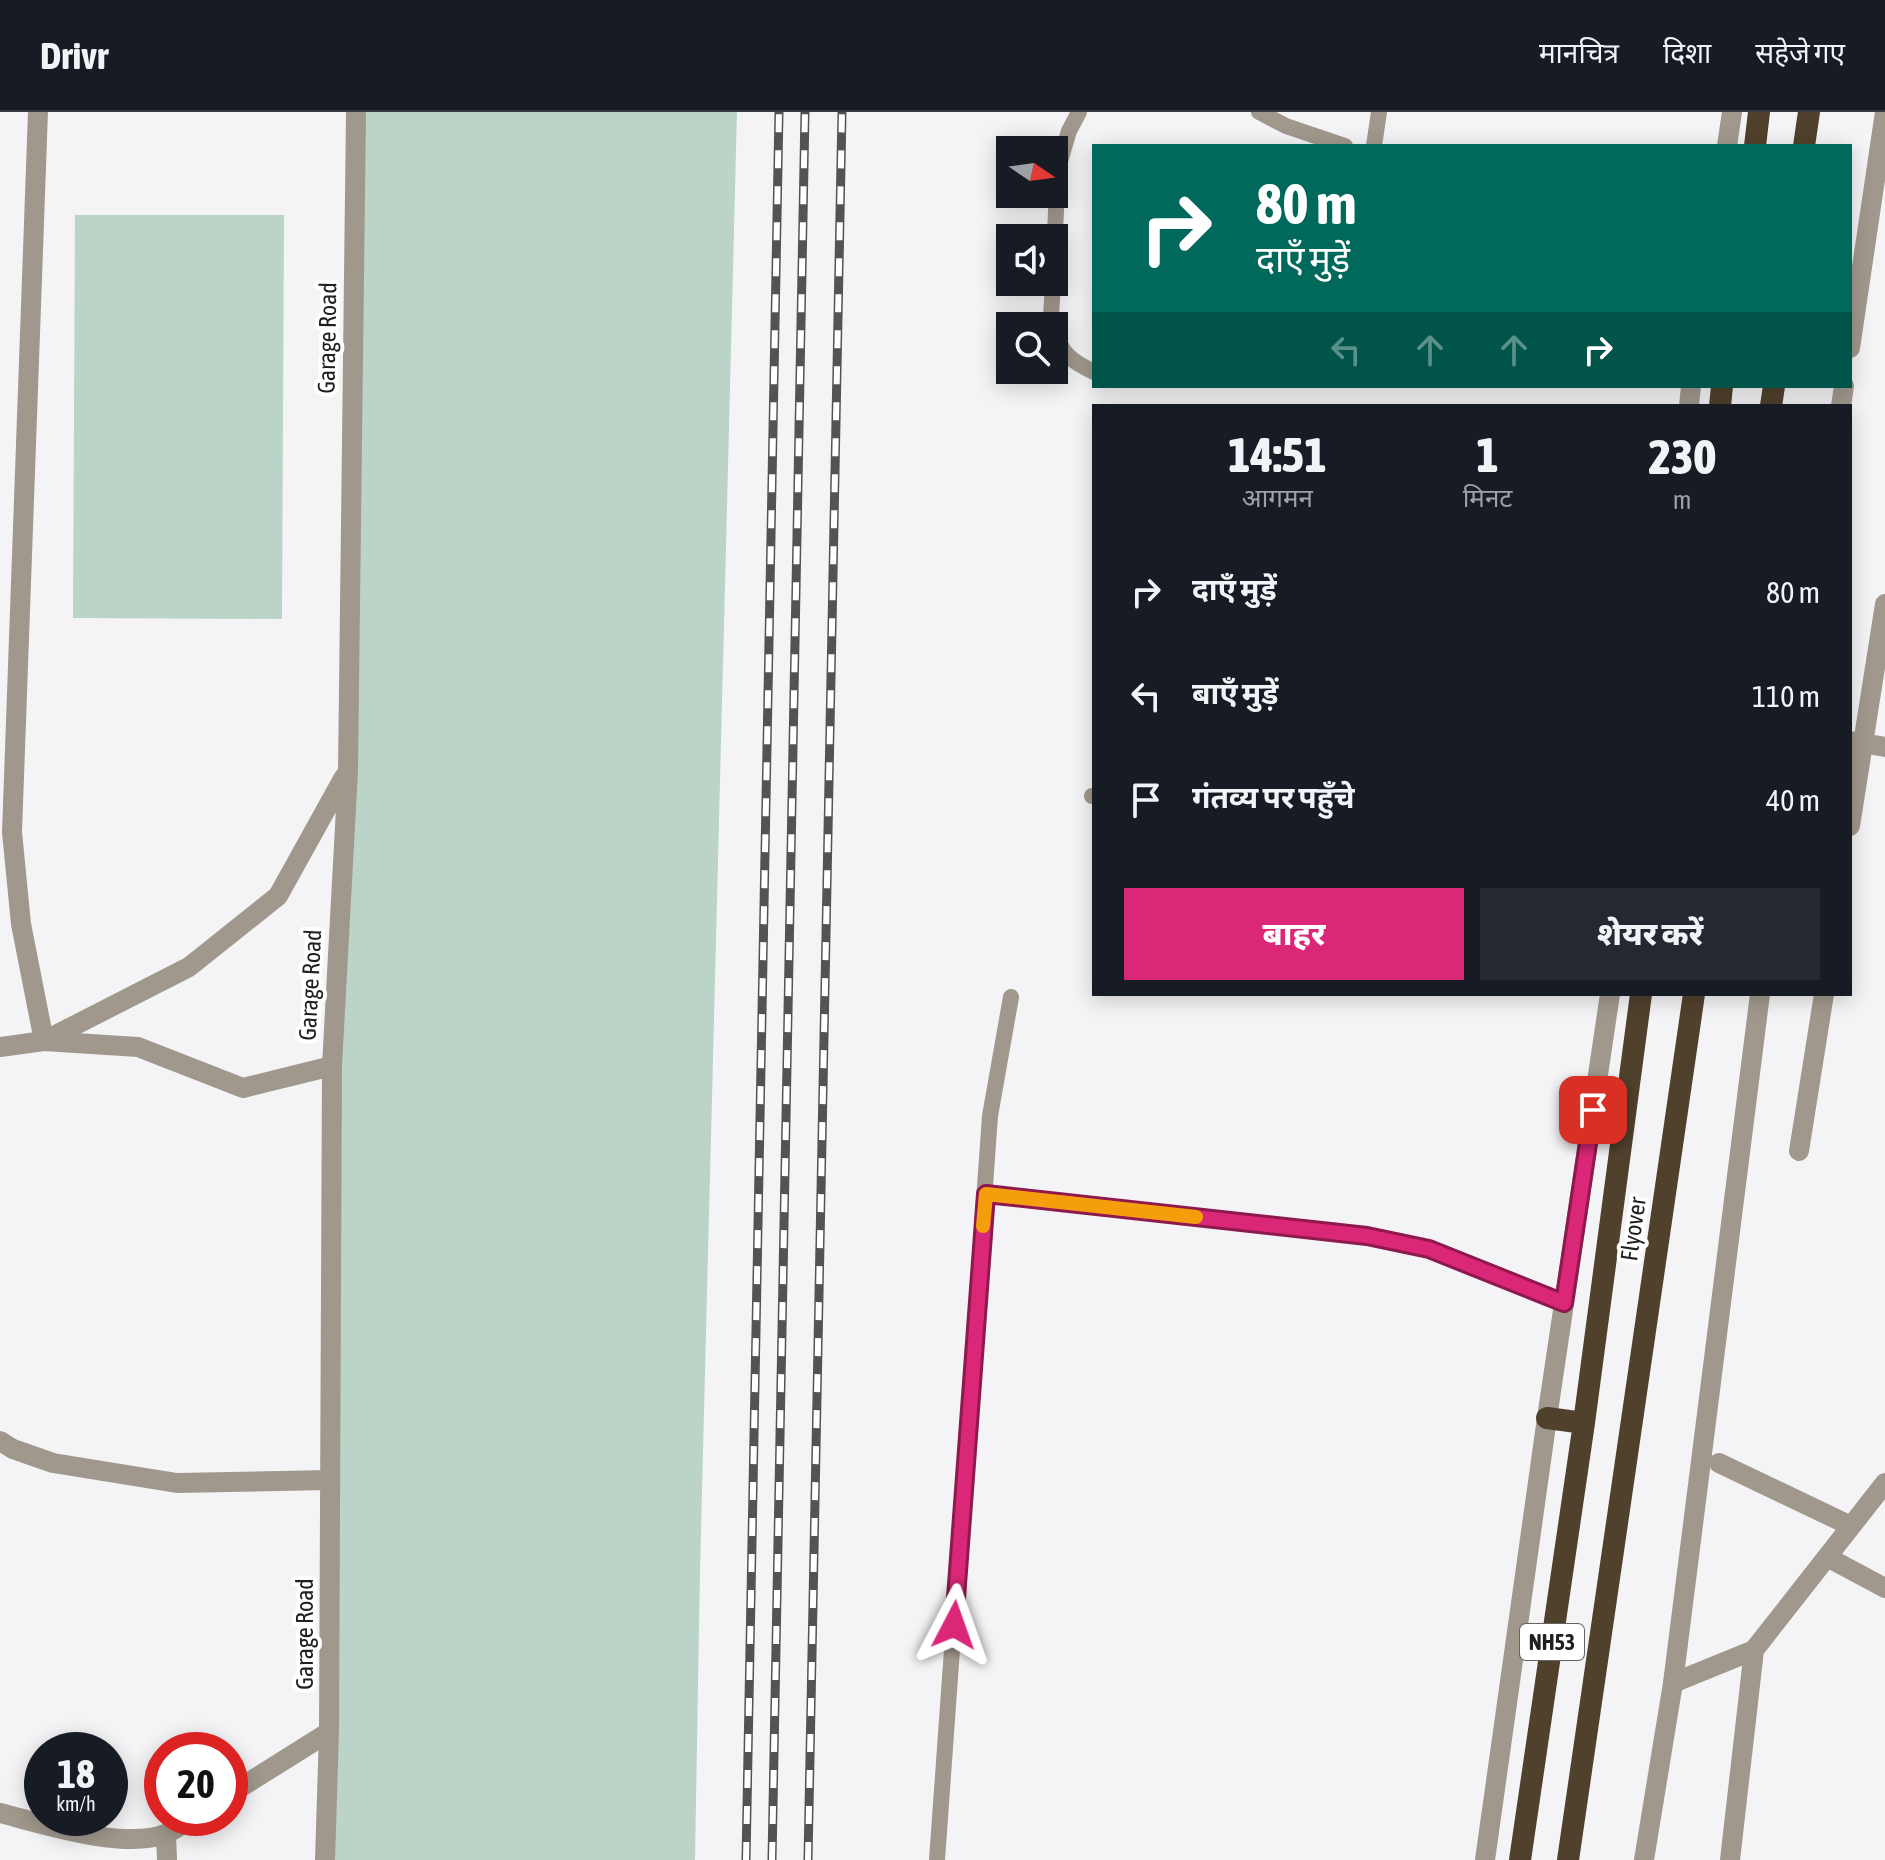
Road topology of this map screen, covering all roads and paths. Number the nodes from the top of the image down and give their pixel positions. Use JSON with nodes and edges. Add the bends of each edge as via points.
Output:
{"nodes":[{"id":1,"x":38,"y":112,"type":"edge"},
{"id":2,"x":356,"y":112,"type":"edge"},
{"id":3,"x":1079,"y":112,"type":"edge"},
{"id":4,"x":1259,"y":112,"type":"edge"},
{"id":5,"x":1379,"y":112,"type":"edge"},
{"id":6,"x":1732,"y":112,"type":"edge"},
{"id":7,"x":1759,"y":112,"type":"edge"},
{"id":8,"x":1809,"y":112,"type":"edge"},
{"id":9,"x":1885,"y":112,"type":"edge"},
{"id":10,"x":1339,"y":144,"type":"edge"},
{"id":11,"x":1374,"y":144,"type":"edge"},
{"id":12,"x":1727,"y":144,"type":"edge"},
{"id":13,"x":1755,"y":144,"type":"edge"},
{"id":14,"x":1804,"y":144,"type":"edge"},
{"id":15,"x":1055,"y":224,"type":"edge"},
{"id":16,"x":1852,"y":335,"type":"edge"},
{"id":17,"x":1068,"y":356,"type":"edge"},
{"id":18,"x":1092,"y":371,"type":"edge"},
{"id":19,"x":1885,"y":604,"type":"edge"},
{"id":20,"x":1856,"y":742,"type":"edge"},
{"id":21,"x":1885,"y":747,"type":"edge"},
{"id":22,"x":348,"y":771,"type":"junction"},
{"id":23,"x":1852,"y":798,"type":"edge"},
{"id":24,"x":6,"y":833,"type":"edge"},
{"id":25,"x":1610,"y":996,"type":"edge"},
{"id":26,"x":1641,"y":996,"type":"edge"},
{"id":27,"x":1694,"y":996,"type":"edge"},
{"id":28,"x":1760,"y":996,"type":"edge"},
{"id":29,"x":1824,"y":996,"type":"edge"},
{"id":30,"x":1011,"y":997,"type":"dead end"},
{"id":31,"x":44,"y":1041,"type":"junction"},
{"id":32,"x":0,"y":1047,"type":"edge"},
{"id":33,"x":332,"y":1066,"type":"junction"},
{"id":34,"x":1799,"y":1151,"type":"dead end"},
{"id":35,"x":986,"y":1194,"type":"junction"},
{"id":36,"x":1564,"y":1303,"type":"junction"},
{"id":37,"x":1547,"y":1418,"type":"junction"},
{"id":38,"x":1584,"y":1423,"type":"junction"},
{"id":39,"x":0,"y":1441,"type":"edge"},
{"id":40,"x":1719,"y":1463,"type":"dead end"},
{"id":41,"x":330,"y":1480,"type":"junction"},
{"id":42,"x":1885,"y":1483,"type":"edge"},
{"id":43,"x":1851,"y":1526,"type":"junction"},
{"id":44,"x":1827,"y":1557,"type":"junction"},
{"id":45,"x":1885,"y":1588,"type":"edge"},
{"id":46,"x":1754,"y":1650,"type":"junction"},
{"id":47,"x":1673,"y":1683,"type":"junction"},
{"id":48,"x":329,"y":1732,"type":"junction"},
{"id":49,"x":248,"y":1783,"type":"edge"},
{"id":50,"x":0,"y":1813,"type":"edge"},
{"id":51,"x":157,"y":1836,"type":"edge"},
{"id":52,"x":166,"y":1836,"type":"edge"},
{"id":53,"x":167,"y":1860,"type":"edge"},
{"id":54,"x":325,"y":1860,"type":"edge"},
{"id":55,"x":937,"y":1860,"type":"edge"},
{"id":56,"x":1485,"y":1860,"type":"edge"},
{"id":57,"x":1520,"y":1860,"type":"edge"},
{"id":58,"x":1568,"y":1860,"type":"edge"},
{"id":59,"x":1644,"y":1860,"type":"edge"},
{"id":60,"x":1730,"y":1860,"type":"edge"}],
"edges":[{"from":1,"to":24,"type":"street"},
{"from":2,"to":22,"type":"street","name":"Garage Road"},
{"from":3,"to":15,"type":"lane","via":[[1058,168]]},
{"from":4,"to":10,"type":"lane"},
{"from":5,"to":11,"type":"lane"},
{"from":6,"to":12,"type":"street"},
{"from":7,"to":13,"type":"highway"},
{"from":8,"to":14,"type":"highway"},
{"from":9,"to":16,"type":"street"},
{"from":17,"to":18,"type":"lane"},
{"from":19,"to":20,"type":"street"},
{"from":20,"to":21,"type":"street"},
{"from":20,"to":23,"type":"street"},
{"from":22,"to":31,"type":"street","via":[[278,896],[189,967]]},
{"from":22,"to":33,"type":"street","name":"Garage Road"},
{"from":24,"to":31,"type":"street"},
{"from":25,"to":36,"type":"street"},
{"from":26,"to":38,"type":"highway","name":"Flyover","number":"NH53"},
{"from":27,"to":58,"type":"highway","name":"Flyover","number":"NH53"},
{"from":28,"to":47,"type":"street"},
{"from":29,"to":34,"type":"street"},
{"from":30,"to":35,"type":"lane","via":[[990,1116]]},
{"from":31,"to":32,"type":"street"},
{"from":31,"to":33,"type":"street","via":[[138,1047],[243,1088]]},
{"from":33,"to":41,"type":"street","name":"Garage Road"},
{"from":35,"to":36,"type":"lane","via":[[1367,1236],[1429,1249]]},
{"from":35,"to":55,"type":"lane"},
{"from":36,"to":37,"type":"street"},
{"from":37,"to":38,"type":"highway"},
{"from":37,"to":56,"type":"street"},
{"from":38,"to":57,"type":"highway","number":"NH53"},
{"from":39,"to":41,"type":"street","via":[[53,1463],[177,1483]]},
{"from":40,"to":43,"type":"street"},
{"from":41,"to":48,"type":"street","name":"Garage Road"},
{"from":42,"to":43,"type":"street"},
{"from":43,"to":44,"type":"street"},
{"from":44,"to":45,"type":"street"},
{"from":44,"to":46,"type":"street"},
{"from":46,"to":47,"type":"street"},
{"from":46,"to":60,"type":"street"},
{"from":47,"to":59,"type":"street"},
{"from":48,"to":49,"type":"street"},
{"from":48,"to":54,"type":"street","name":"Garage Road"},
{"from":50,"to":51,"type":"street","via":[[110,1839]]},
{"from":52,"to":53,"type":"street"}]}
